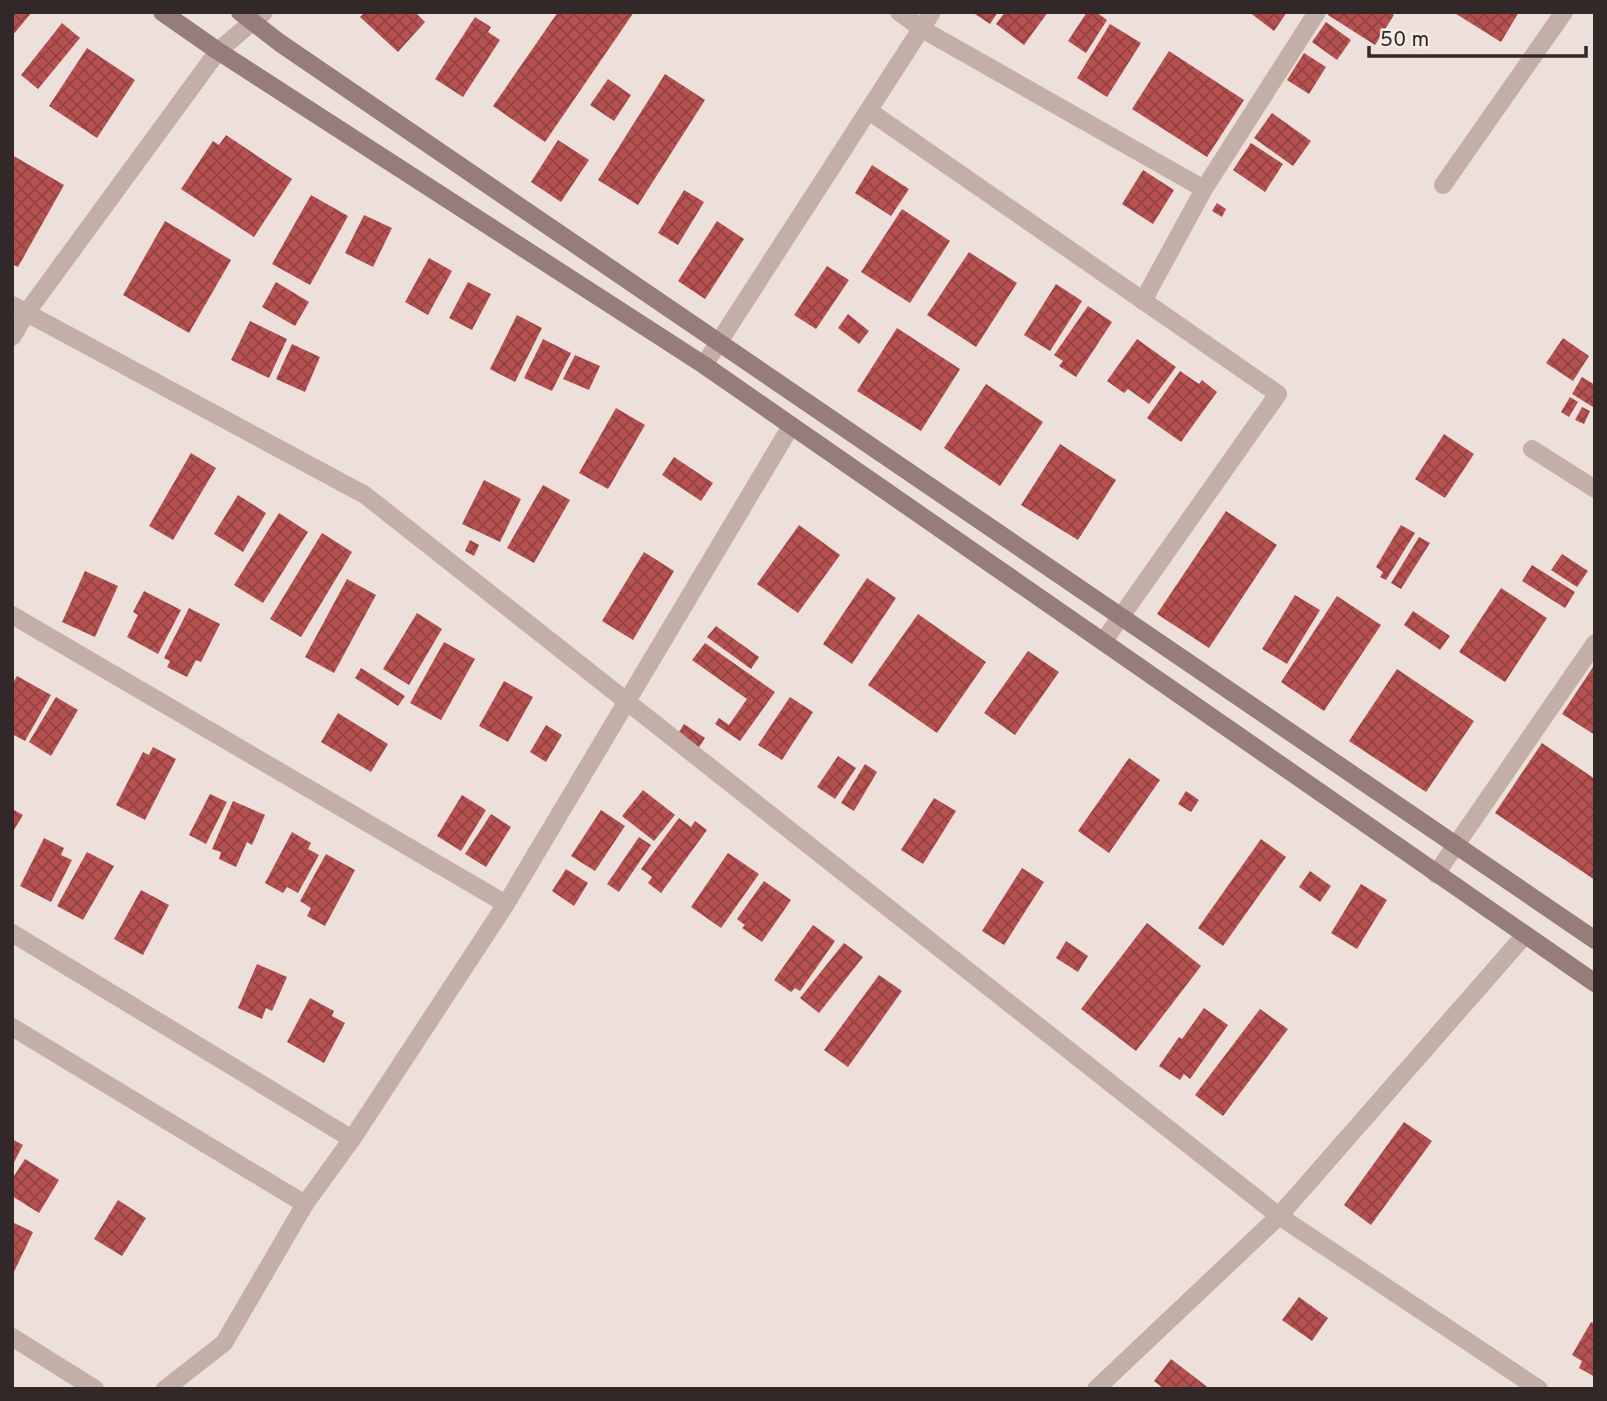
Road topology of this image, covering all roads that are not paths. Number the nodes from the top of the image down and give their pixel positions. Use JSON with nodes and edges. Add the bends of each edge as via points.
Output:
{"nodes":[{"id":1,"x":162,"y":12,"type":"edge"},
{"id":2,"x":899,"y":12,"type":"edge"},
{"id":3,"x":932,"y":12,"type":"edge"},
{"id":4,"x":1317,"y":12,"type":"edge"},
{"id":5,"x":1564,"y":12,"type":"edge"},
{"id":6,"x":252,"y":15,"type":"edge"},
{"id":7,"x":922,"y":29,"type":"junction"},
{"id":8,"x":218,"y":51,"type":"junction"},
{"id":9,"x":869,"y":111,"type":"junction"},
{"id":10,"x":1443,"y":185,"type":"dead end"},
{"id":11,"x":1205,"y":189,"type":"junction"},
{"id":12,"x":1143,"y":300,"type":"junction"},
{"id":13,"x":19,"y":308,"type":"edge"},
{"id":14,"x":12,"y":337,"type":"edge"},
{"id":15,"x":719,"y":341,"type":"junction"},
{"id":16,"x":704,"y":365,"type":"junction"},
{"id":17,"x":791,"y":426,"type":"junction"},
{"id":18,"x":1532,"y":449,"type":"dead end"},
{"id":19,"x":1595,"y":489,"type":"edge"},
{"id":20,"x":12,"y":615,"type":"edge"},
{"id":21,"x":1122,"y":616,"type":"junction"},
{"id":22,"x":1103,"y":642,"type":"junction"},
{"id":23,"x":1595,"y":643,"type":"edge"},
{"id":24,"x":626,"y":703,"type":"junction"},
{"id":25,"x":1456,"y":845,"type":"junction"},
{"id":26,"x":1436,"y":874,"type":"junction"},
{"id":27,"x":506,"y":904,"type":"junction"},
{"id":28,"x":12,"y":933,"type":"edge"},
{"id":29,"x":1525,"y":935,"type":"junction"},
{"id":30,"x":1595,"y":940,"type":"edge"},
{"id":31,"x":1595,"y":983,"type":"edge"},
{"id":32,"x":12,"y":1027,"type":"edge"},
{"id":33,"x":352,"y":1139,"type":"junction"},
{"id":34,"x":305,"y":1204,"type":"junction"},
{"id":35,"x":1279,"y":1216,"type":"junction"},
{"id":36,"x":12,"y":1337,"type":"edge"},
{"id":37,"x":95,"y":1389,"type":"edge"},
{"id":38,"x":165,"y":1389,"type":"edge"},
{"id":39,"x":1096,"y":1389,"type":"edge"},
{"id":40,"x":1539,"y":1389,"type":"edge"}],
"edges":[{"from":1,"to":8,"type":"street"},
{"from":2,"to":7,"type":"street"},
{"from":3,"to":7,"type":"street"},
{"from":4,"to":11,"type":"street"},
{"from":5,"to":10,"type":"street"},
{"from":6,"to":8,"type":"street"},
{"from":6,"to":15,"type":"street"},
{"from":7,"to":9,"type":"street"},
{"from":7,"to":11,"type":"street"},
{"from":8,"to":13,"type":"street"},
{"from":8,"to":16,"type":"street"},
{"from":9,"to":12,"type":"street"},
{"from":9,"to":15,"type":"street"},
{"from":11,"to":12,"type":"street"},
{"from":12,"to":21,"type":"street","via":[[1278,394]]},
{"from":13,"to":14,"type":"street"},
{"from":13,"to":24,"type":"street","via":[[365,495]]},
{"from":15,"to":16,"type":"street"},
{"from":15,"to":21,"type":"street"},
{"from":16,"to":17,"type":"street"},
{"from":17,"to":22,"type":"street"},
{"from":17,"to":24,"type":"street"},
{"from":18,"to":19,"type":"street"},
{"from":20,"to":27,"type":"street"},
{"from":21,"to":22,"type":"street"},
{"from":21,"to":25,"type":"street"},
{"from":22,"to":26,"type":"street"},
{"from":23,"to":25,"type":"street"},
{"from":24,"to":27,"type":"street"},
{"from":24,"to":35,"type":"street"},
{"from":25,"to":26,"type":"street"},
{"from":25,"to":30,"type":"street"},
{"from":26,"to":29,"type":"street"},
{"from":27,"to":33,"type":"street"},
{"from":28,"to":33,"type":"street"},
{"from":29,"to":31,"type":"street"},
{"from":29,"to":35,"type":"street"},
{"from":32,"to":34,"type":"street"},
{"from":33,"to":34,"type":"street"},
{"from":34,"to":38,"type":"street","via":[[225,1343]]},
{"from":35,"to":39,"type":"street"},
{"from":35,"to":40,"type":"street"},
{"from":36,"to":37,"type":"street"}]}
